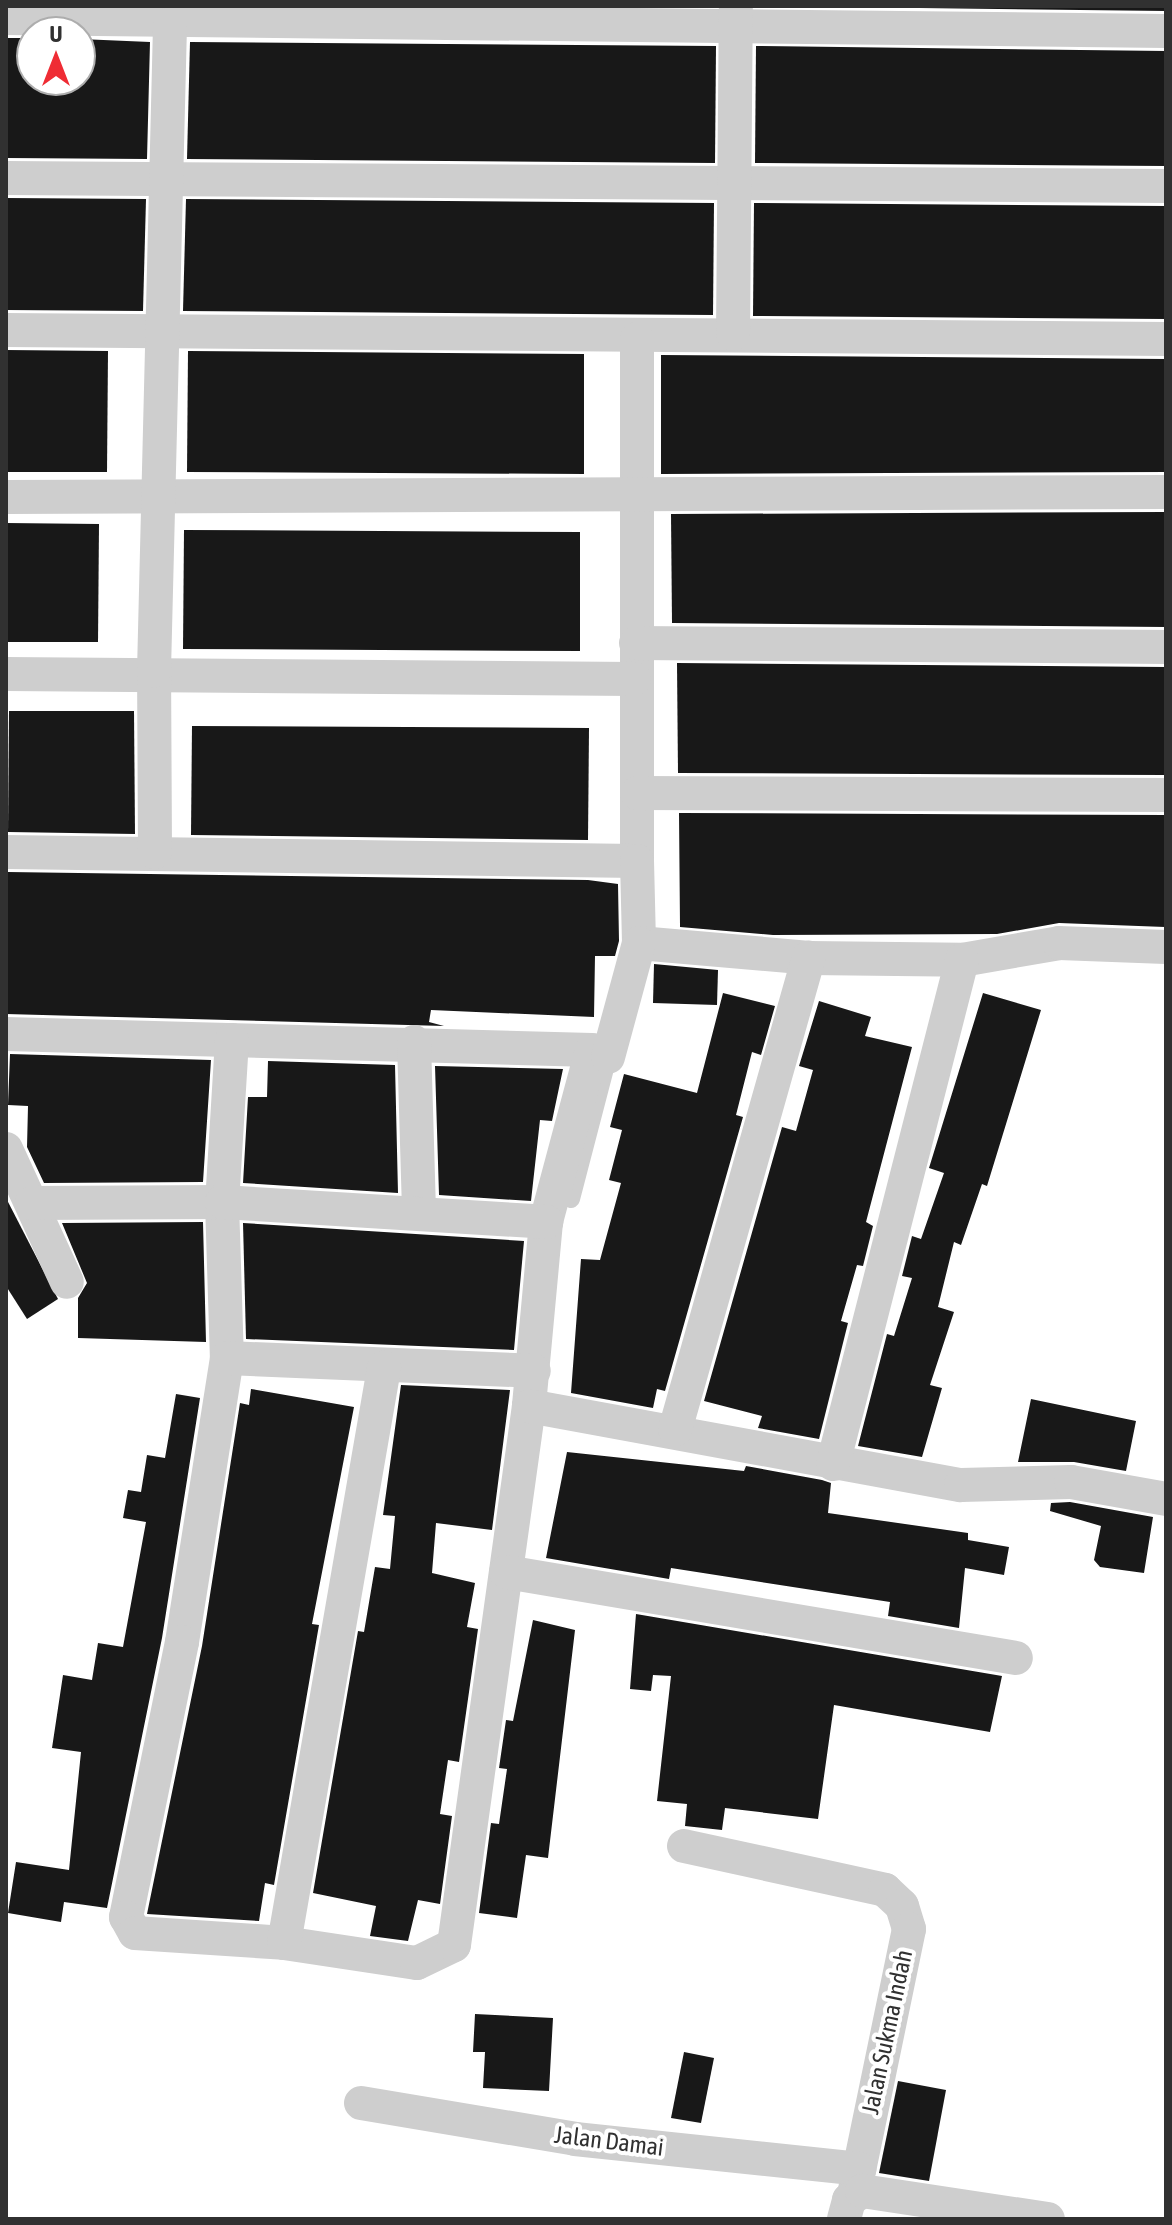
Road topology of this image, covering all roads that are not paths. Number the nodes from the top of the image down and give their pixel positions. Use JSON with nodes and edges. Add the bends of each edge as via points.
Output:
{"nodes":[{"id":1,"x":735,"y":15,"type":"edge"},
{"id":2,"x":6,"y":18,"type":"edge"},
{"id":3,"x":170,"y":24,"type":"junction"},
{"id":4,"x":1166,"y":31,"type":"edge"},
{"id":5,"x":6,"y":178,"type":"edge"},
{"id":6,"x":167,"y":182,"type":"junction"},
{"id":7,"x":734,"y":186,"type":"junction"},
{"id":8,"x":1166,"y":186,"type":"edge"},
{"id":9,"x":6,"y":330,"type":"edge"},
{"id":10,"x":161,"y":331,"type":"junction"},
{"id":11,"x":733,"y":334,"type":"junction"},
{"id":12,"x":637,"y":339,"type":"junction"},
{"id":13,"x":1166,"y":339,"type":"edge"},
{"id":14,"x":1166,"y":492,"type":"edge"},
{"id":15,"x":638,"y":495,"type":"junction"},
{"id":16,"x":6,"y":497,"type":"edge"},
{"id":17,"x":157,"y":499,"type":"junction"},
{"id":18,"x":636,"y":643,"type":"junction"},
{"id":19,"x":1166,"y":647,"type":"edge"},
{"id":20,"x":154,"y":671,"type":"junction"},
{"id":21,"x":6,"y":674,"type":"edge"},
{"id":22,"x":634,"y":679,"type":"junction"},
{"id":23,"x":637,"y":793,"type":"junction"},
{"id":24,"x":1166,"y":795,"type":"edge"},
{"id":25,"x":6,"y":852,"type":"edge"},
{"id":26,"x":155,"y":852,"type":"junction"},
{"id":27,"x":637,"y":861,"type":"junction"},
{"id":28,"x":639,"y":943,"type":"junction"},
{"id":29,"x":1166,"y":947,"type":"edge"},
{"id":30,"x":809,"y":958,"type":"junction"},
{"id":31,"x":962,"y":960,"type":"junction"},
{"id":32,"x":6,"y":1034,"type":"edge"},
{"id":33,"x":232,"y":1040,"type":"junction"},
{"id":34,"x":414,"y":1042,"type":"junction"},
{"id":35,"x":600,"y":1054,"type":"junction"},
{"id":36,"x":6,"y":1149,"type":"edge"},
{"id":37,"x":571,"y":1199,"type":"dead end"},
{"id":38,"x":222,"y":1202,"type":"junction"},
{"id":39,"x":32,"y":1203,"type":"junction"},
{"id":40,"x":419,"y":1210,"type":"junction"},
{"id":41,"x":546,"y":1222,"type":"junction"},
{"id":42,"x":67,"y":1282,"type":"dead end"},
{"id":43,"x":227,"y":1358,"type":"junction"},
{"id":44,"x":384,"y":1368,"type":"junction"},
{"id":45,"x":534,"y":1371,"type":"junction"},
{"id":46,"x":529,"y":1406,"type":"junction"},
{"id":47,"x":675,"y":1430,"type":"junction"},
{"id":48,"x":833,"y":1464,"type":"junction"},
{"id":49,"x":1166,"y":1499,"type":"edge"},
{"id":50,"x":506,"y":1572,"type":"junction"},
{"id":51,"x":1016,"y":1658,"type":"dead end"},
{"id":52,"x":684,"y":1846,"type":"dead end"},
{"id":53,"x":284,"y":1943,"type":"junction"},
{"id":54,"x":361,"y":2103,"type":"dead end"},
{"id":55,"x":852,"y":2194,"type":"edge"},
{"id":56,"x":1048,"y":2219,"type":"edge"}],
"edges":[{"from":1,"to":3,"type":"street"},
{"from":1,"to":4,"type":"street"},
{"from":1,"to":7,"type":"street"},
{"from":2,"to":3,"type":"street"},
{"from":3,"to":6,"type":"street"},
{"from":5,"to":6,"type":"street"},
{"from":6,"to":7,"type":"street"},
{"from":6,"to":10,"type":"street"},
{"from":7,"to":8,"type":"street"},
{"from":7,"to":11,"type":"street"},
{"from":9,"to":10,"type":"street"},
{"from":10,"to":12,"type":"street"},
{"from":10,"to":17,"type":"street"},
{"from":11,"to":12,"type":"street"},
{"from":11,"to":13,"type":"street"},
{"from":12,"to":15,"type":"street"},
{"from":14,"to":15,"type":"street"},
{"from":15,"to":17,"type":"street"},
{"from":15,"to":18,"type":"street"},
{"from":16,"to":17,"type":"street"},
{"from":17,"to":20,"type":"street"},
{"from":18,"to":19,"type":"street"},
{"from":18,"to":22,"type":"street"},
{"from":20,"to":21,"type":"street"},
{"from":20,"to":22,"type":"street"},
{"from":20,"to":26,"type":"street"},
{"from":22,"to":23,"type":"street"},
{"from":23,"to":24,"type":"street"},
{"from":23,"to":27,"type":"street"},
{"from":25,"to":26,"type":"street"},
{"from":26,"to":27,"type":"street"},
{"from":27,"to":28,"type":"street"},
{"from":28,"to":30,"type":"street"},
{"from":28,"to":35,"type":"street"},
{"from":29,"to":31,"type":"street","via":[[1059,943]]},
{"from":30,"to":31,"type":"street"},
{"from":30,"to":47,"type":"street"},
{"from":31,"to":48,"type":"street"},
{"from":32,"to":33,"type":"street"},
{"from":33,"to":34,"type":"street"},
{"from":33,"to":38,"type":"street"},
{"from":34,"to":35,"type":"street"},
{"from":34,"to":40,"type":"street"},
{"from":35,"to":37,"type":"lane"},
{"from":35,"to":41,"type":"street"},
{"from":36,"to":39,"type":"street"},
{"from":38,"to":39,"type":"street"},
{"from":38,"to":40,"type":"street"},
{"from":38,"to":43,"type":"street"},
{"from":39,"to":42,"type":"street"},
{"from":40,"to":41,"type":"street"},
{"from":41,"to":45,"type":"street"},
{"from":43,"to":44,"type":"street"},
{"from":43,"to":53,"type":"street","via":[[182,1642],[126,1917],[135,1933]]},
{"from":44,"to":45,"type":"street"},
{"from":44,"to":53,"type":"street"},
{"from":45,"to":46,"type":"street"},
{"from":46,"to":47,"type":"street"},
{"from":46,"to":50,"type":"street"},
{"from":47,"to":48,"type":"street"},
{"from":48,"to":49,"type":"street","via":[[961,1485],[1071,1482]]},
{"from":50,"to":51,"type":"street"},
{"from":50,"to":53,"type":"street","via":[[454,1945],[417,1963]]},
{"from":52,"to":55,"type":"street","name":"Jalan Sukma Indah","via":[[885,1890],[902,1906],[909,1929]]},
{"from":54,"to":55,"type":"street","name":"Jalan Damai"},
{"from":55,"to":56,"type":"street","name":"Jalan Damai","via":[[889,2193]]}]}
